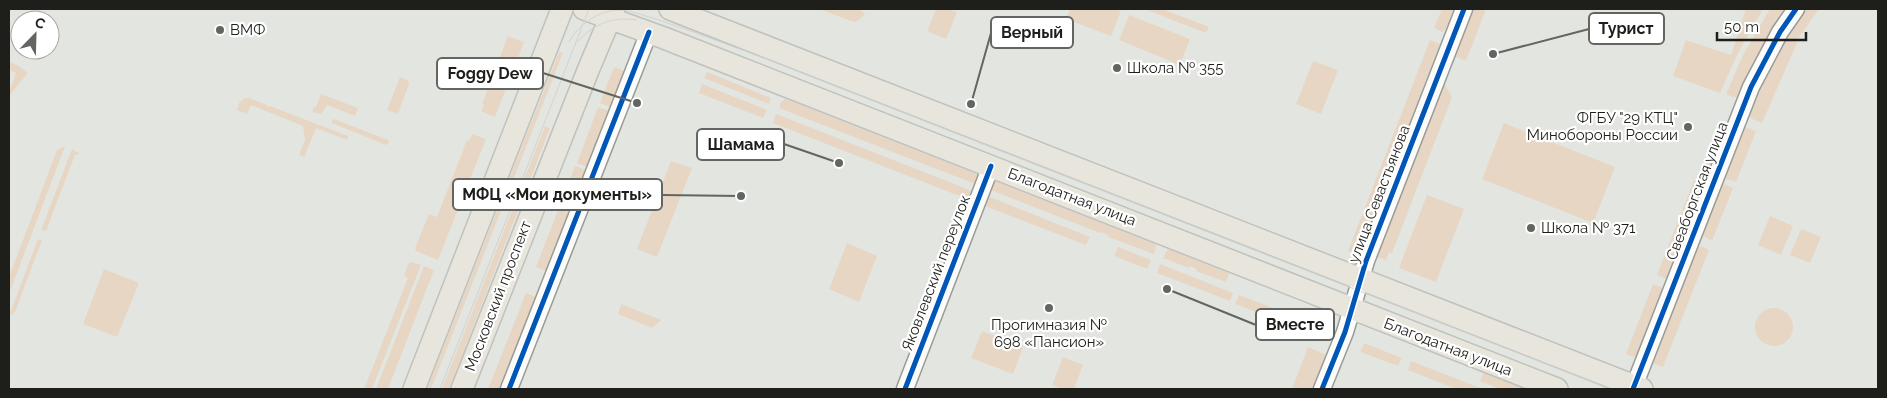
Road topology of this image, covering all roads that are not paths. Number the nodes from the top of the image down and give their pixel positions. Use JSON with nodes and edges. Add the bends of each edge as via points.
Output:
{"nodes":[{"id":1,"x":562,"y":9,"type":"edge"},
{"id":2,"x":584,"y":9,"type":"edge"},
{"id":3,"x":670,"y":9,"type":"edge"},
{"id":4,"x":1464,"y":9,"type":"edge"},
{"id":5,"x":1796,"y":9,"type":"edge"},
{"id":6,"x":612,"y":14,"type":"edge"},
{"id":7,"x":649,"y":32,"type":"junction"},
{"id":8,"x":991,"y":166,"type":"junction"},
{"id":9,"x":1130,"y":189,"type":"junction"},
{"id":10,"x":1119,"y":216,"type":"junction"},
{"id":11,"x":1361,"y":279,"type":"junction"},
{"id":12,"x":1352,"y":309,"type":"junction"},
{"id":13,"x":1636,"y":388,"type":"edge"},
{"id":14,"x":414,"y":389,"type":"edge"},
{"id":15,"x":462,"y":389,"type":"edge"},
{"id":16,"x":509,"y":389,"type":"edge"},
{"id":17,"x":905,"y":389,"type":"edge"},
{"id":18,"x":1322,"y":389,"type":"edge"},
{"id":19,"x":1557,"y":389,"type":"edge"}],
"edges":[{"from":1,"to":14,"type":"main road"},
{"from":2,"to":6,"type":"main road","name":"Благодатная улица"},
{"from":3,"to":9,"type":"main road","name":"Благодатная улица"},
{"from":4,"to":11,"type":"street","name":"улица Севастьянова"},
{"from":5,"to":13,"type":"street","name":"Свеаборгская улица","via":[[1751,87]]},
{"from":6,"to":7,"type":"main road","name":"Благодатная улица"},
{"from":6,"to":15,"type":"main road","name":"Московский проспект"},
{"from":7,"to":8,"type":"main road","name":"Благодатная улица"},
{"from":7,"to":16,"type":"street"},
{"from":8,"to":10,"type":"main road","name":"Благодатная улица"},
{"from":8,"to":17,"type":"street","name":"Яковлевский переулок"},
{"from":9,"to":10,"type":"main road"},
{"from":9,"to":11,"type":"main road","name":"Благодатная улица"},
{"from":10,"to":12,"type":"main road","name":"Благодатная улица"},
{"from":11,"to":12,"type":"street","name":"улица Севастьянова"},
{"from":11,"to":13,"type":"main road","name":"Благодатная улица"},
{"from":12,"to":18,"type":"street","name":"улица Севастьянова"},
{"from":12,"to":19,"type":"main road","name":"Благодатная улица"}]}
